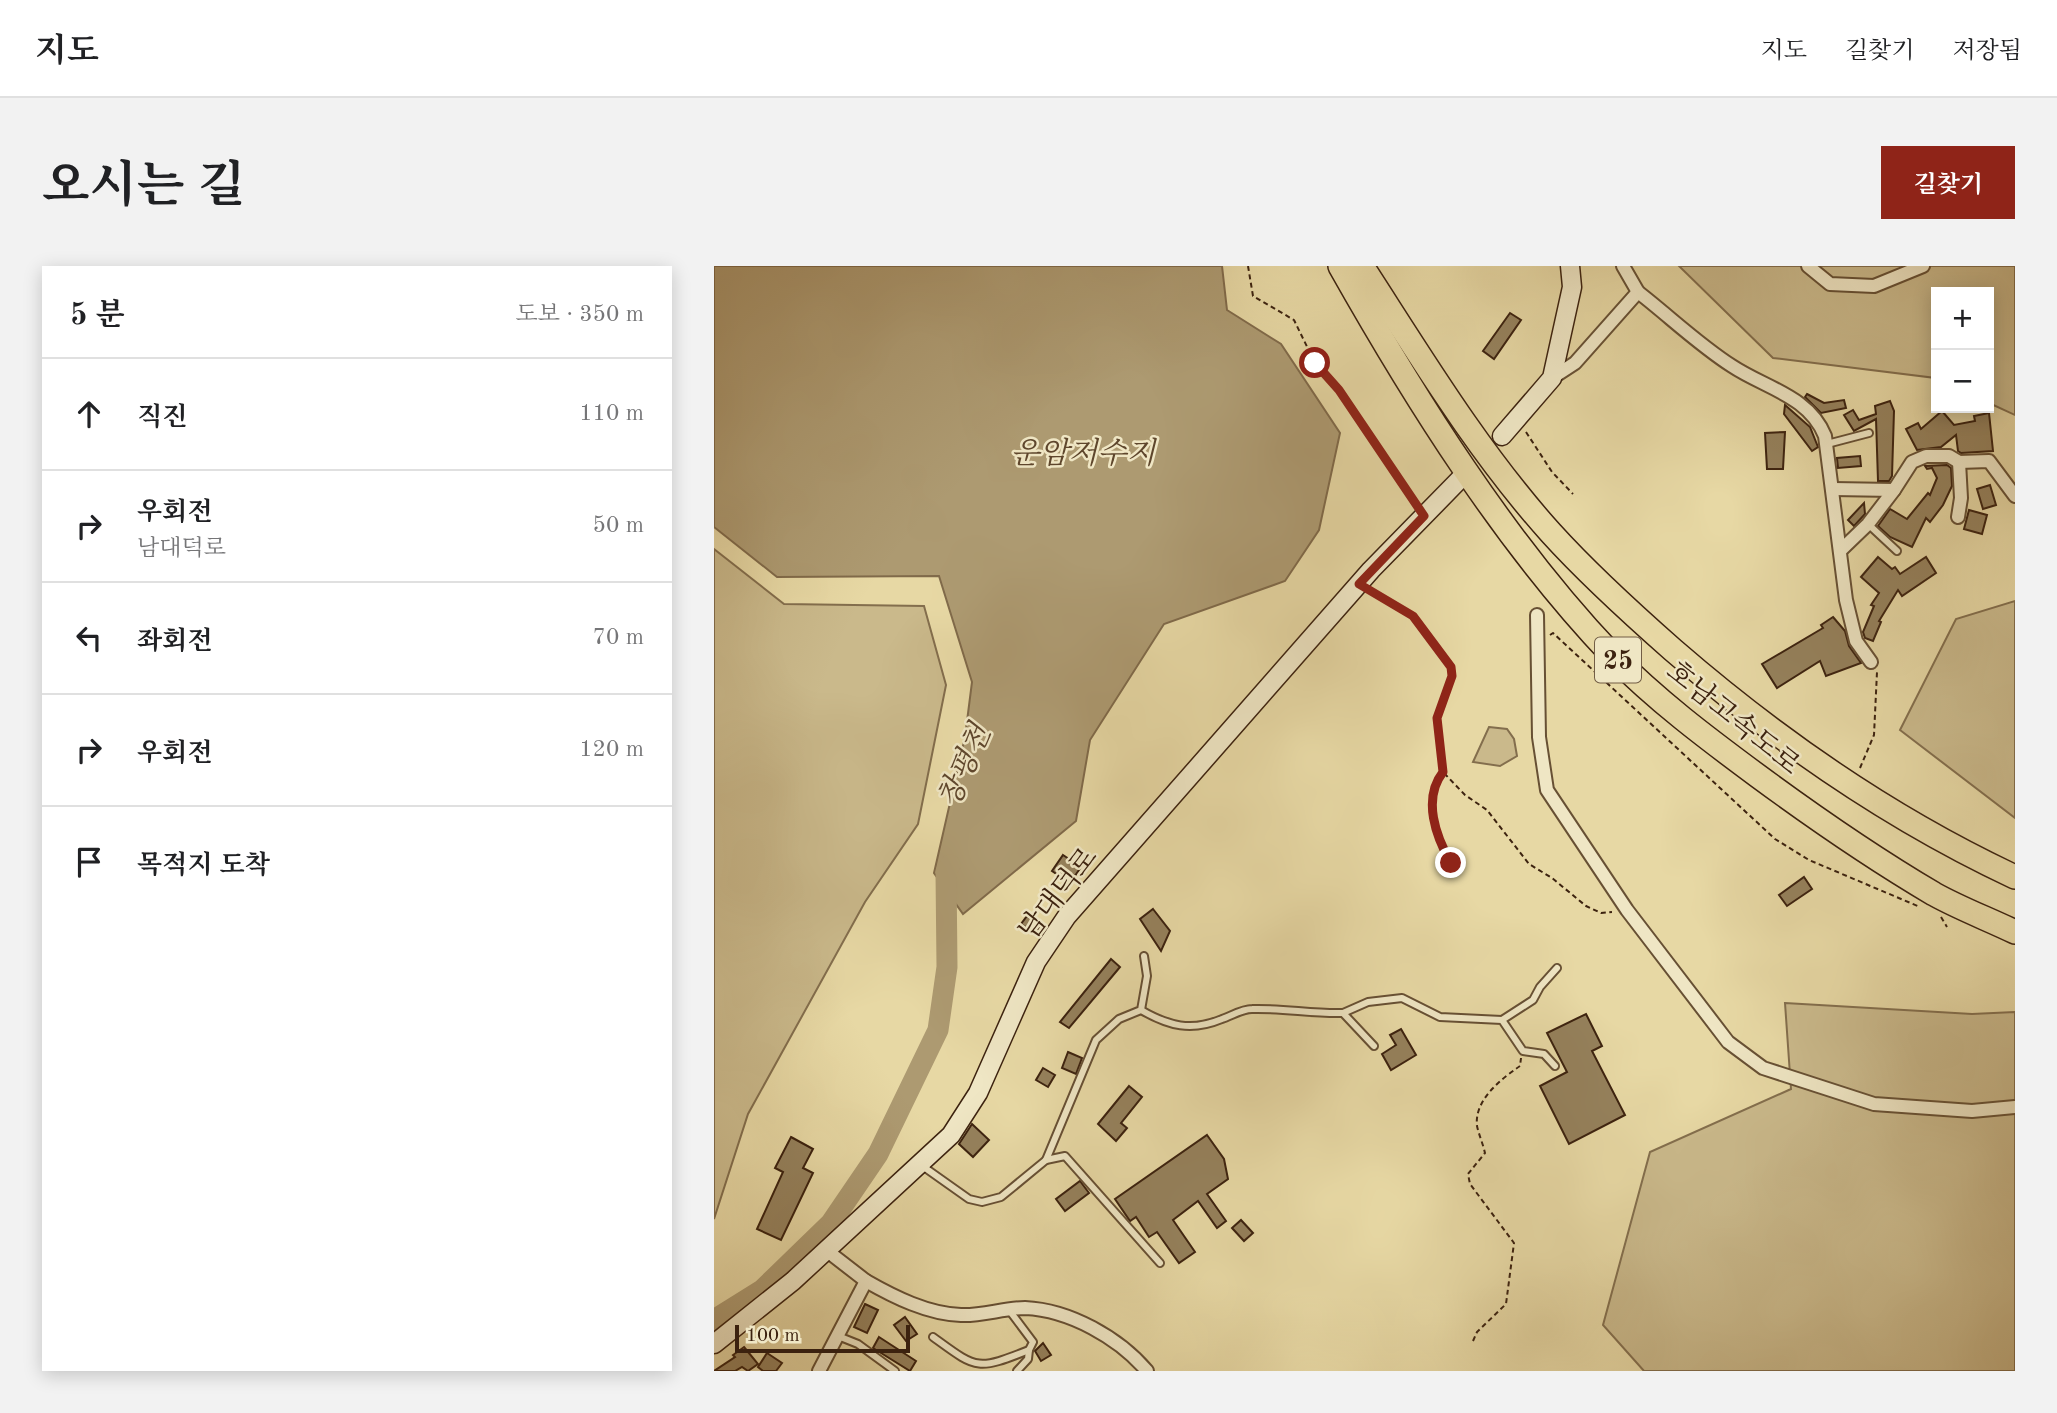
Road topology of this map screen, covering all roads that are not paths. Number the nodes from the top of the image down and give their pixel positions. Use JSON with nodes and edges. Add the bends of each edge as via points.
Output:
{"nodes":[{"id":1,"x":1340,"y":266,"type":"edge"},
{"id":2,"x":1362,"y":266,"type":"edge"},
{"id":3,"x":1570,"y":266,"type":"edge"},
{"id":4,"x":1623,"y":266,"type":"edge"},
{"id":5,"x":1808,"y":266,"type":"edge"},
{"id":6,"x":1923,"y":266,"type":"edge"},
{"id":7,"x":1638,"y":292,"type":"junction"},
{"id":8,"x":1552,"y":378,"type":"junction"},
{"id":9,"x":1869,"y":433,"type":"dead end"},
{"id":10,"x":1502,"y":436,"type":"dead end"},
{"id":11,"x":1827,"y":444,"type":"junction"},
{"id":12,"x":1959,"y":462,"type":"junction"},
{"id":13,"x":1460,"y":479,"type":"dead end"},
{"id":14,"x":1833,"y":489,"type":"junction"},
{"id":15,"x":1894,"y":490,"type":"junction"},
{"id":16,"x":2015,"y":496,"type":"edge"},
{"id":17,"x":1958,"y":517,"type":"dead end"},
{"id":18,"x":1868,"y":524,"type":"junction"},
{"id":19,"x":1841,"y":550,"type":"junction"},
{"id":20,"x":1897,"y":551,"type":"dead end"},
{"id":21,"x":1537,"y":615,"type":"dead end"},
{"id":22,"x":1871,"y":662,"type":"road end"},
{"id":23,"x":2015,"y":877,"type":"edge"},
{"id":24,"x":2015,"y":932,"type":"edge"},
{"id":25,"x":1144,"y":956,"type":"dead end"},
{"id":26,"x":1557,"y":968,"type":"dead end"},
{"id":27,"x":1141,"y":1010,"type":"junction"},
{"id":28,"x":1343,"y":1013,"type":"junction"},
{"id":29,"x":1502,"y":1020,"type":"junction"},
{"id":30,"x":1374,"y":1046,"type":"dead end"},
{"id":31,"x":1555,"y":1066,"type":"dead end"},
{"id":32,"x":2015,"y":1107,"type":"edge"},
{"id":33,"x":1046,"y":1160,"type":"junction"},
{"id":34,"x":920,"y":1164,"type":"junction"},
{"id":35,"x":826,"y":1250,"type":"junction"},
{"id":36,"x":1160,"y":1263,"type":"dead end"},
{"id":37,"x":866,"y":1280,"type":"junction"},
{"id":38,"x":1009,"y":1310,"type":"junction"},
{"id":39,"x":836,"y":1336,"type":"junction"},
{"id":40,"x":933,"y":1336,"type":"dead end"},
{"id":41,"x":714,"y":1344,"type":"edge"},
{"id":42,"x":1029,"y":1350,"type":"junction"},
{"id":43,"x":819,"y":1371,"type":"edge"},
{"id":44,"x":895,"y":1371,"type":"edge"},
{"id":45,"x":1017,"y":1371,"type":"edge"},
{"id":46,"x":1147,"y":1371,"type":"edge"}],
"edges":[{"from":1,"to":24,"type":"highway","name":"호남고속도로","number":"25","via":[[1426,409],[1507,526],[1563,601],[1614,656],[1707,738],[1827,827],[1936,895]]},
{"from":2,"to":23,"type":"highway","name":"호남고속도로","number":"25","via":[[1443,390],[1516,490],[1550,532],[1624,606],[1819,767],[1923,831]]},
{"from":3,"to":8,"type":"main road","via":[[1572,287]]},
{"from":4,"to":7,"type":"street"},
{"from":5,"to":6,"type":"street","via":[[1830,284],[1874,286]]},
{"from":7,"to":8,"type":"street","via":[[1575,362]]},
{"from":7,"to":11,"type":"street","via":[[1731,366],[1818,417]]},
{"from":8,"to":10,"type":"main road"},
{"from":9,"to":11,"type":"lane"},
{"from":11,"to":14,"type":"street"},
{"from":12,"to":15,"type":"street","via":[[1950,456],[1926,456],[1912,462]]},
{"from":12,"to":16,"type":"street","via":[[1989,461]]},
{"from":12,"to":17,"type":"street"},
{"from":13,"to":34,"type":"main road","name":"남대덕로","via":[[1359,584],[1067,916],[1036,962],[978,1093],[951,1135]]},
{"from":14,"to":15,"type":"street"},
{"from":14,"to":19,"type":"street"},
{"from":15,"to":18,"type":"street"},
{"from":18,"to":19,"type":"street"},
{"from":18,"to":20,"type":"lane"},
{"from":19,"to":22,"type":"street","via":[[1856,641]]},
{"from":21,"to":32,"type":"street","via":[[1539,737],[1547,790],[1627,910],[1728,1042],[1763,1068],[1874,1104],[1972,1111]]},
{"from":25,"to":27,"type":"lane","via":[[1147,976]]},
{"from":26,"to":29,"type":"lane","via":[[1539,987],[1534,1000]]},
{"from":27,"to":28,"type":"lane","via":[[1189,1028],[1249,1009]]},
{"from":27,"to":33,"type":"lane","via":[[1119,1019],[1096,1040]]},
{"from":28,"to":29,"type":"lane","via":[[1368,1002],[1402,998],[1440,1017]]},
{"from":28,"to":30,"type":"lane"},
{"from":29,"to":31,"type":"lane","via":[[1523,1051],[1544,1054]]},
{"from":33,"to":34,"type":"lane","via":[[1001,1197],[982,1202],[969,1199]]},
{"from":33,"to":36,"type":"lane","via":[[1065,1157]]},
{"from":34,"to":35,"type":"main road","name":"남대덕로"},
{"from":35,"to":37,"type":"street"},
{"from":35,"to":41,"type":"main road","name":"남대덕로"},
{"from":37,"to":38,"type":"street","via":[[927,1308],[961,1315]]},
{"from":37,"to":39,"type":"street"},
{"from":38,"to":42,"type":"lane","via":[[1032,1342]]},
{"from":38,"to":46,"type":"street","via":[[1026,1308],[1100,1331],[1126,1348]]},
{"from":39,"to":43,"type":"street"},
{"from":39,"to":44,"type":"lane","via":[[858,1344]]},
{"from":40,"to":42,"type":"lane","via":[[974,1367],[986,1367]]},
{"from":42,"to":45,"type":"lane","via":[[1028,1359]]}]}
